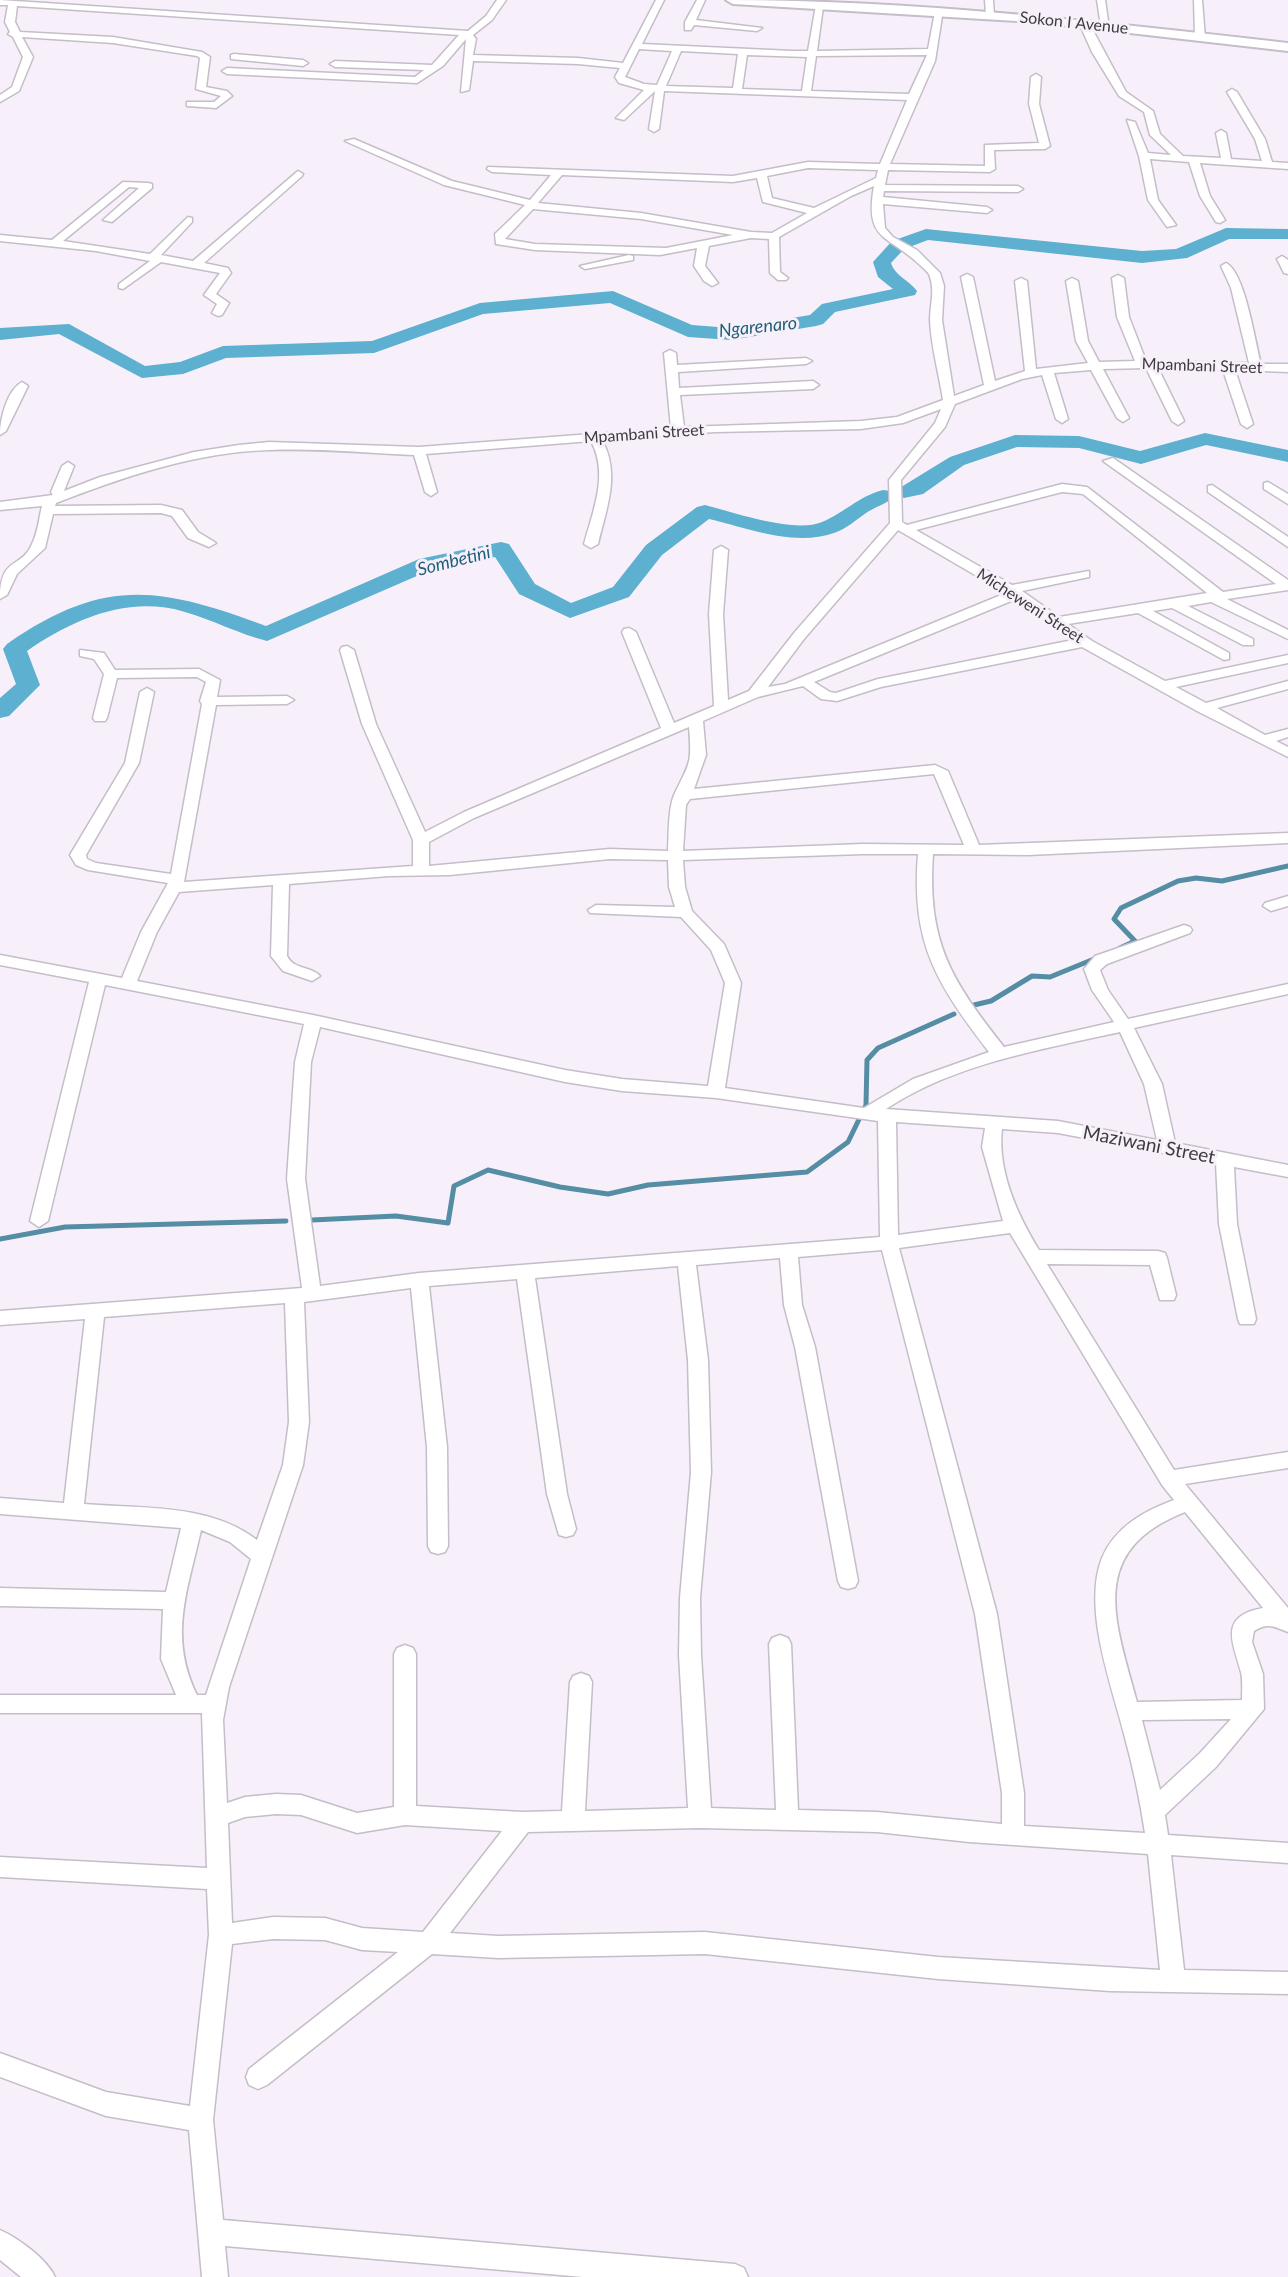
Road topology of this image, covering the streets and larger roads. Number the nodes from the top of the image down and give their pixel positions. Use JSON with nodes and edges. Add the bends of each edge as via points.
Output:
{"nodes":[{"id":1,"x":502,"y":0,"type":"edge"},
{"id":2,"x":660,"y":0,"type":"edge"},
{"id":3,"x":701,"y":0,"type":"edge"},
{"id":4,"x":733,"y":0,"type":"edge"},
{"id":5,"x":1101,"y":0,"type":"edge"},
{"id":6,"x":1198,"y":0,"type":"edge"},
{"id":7,"x":12,"y":1,"type":"edge"},
{"id":8,"x":0,"y":2,"type":"edge"},
{"id":9,"x":888,"y":5,"type":"edge"},
{"id":10,"x":819,"y":7,"type":"junction"},
{"id":11,"x":990,"y":7,"type":"edge"},
{"id":12,"x":943,"y":8,"type":"edge"},
{"id":13,"x":1084,"y":23,"type":"junction"},
{"id":14,"x":1106,"y":26,"type":"junction"},
{"id":15,"x":757,"y":28,"type":"dead end"},
{"id":16,"x":468,"y":33,"type":"junction"},
{"id":17,"x":13,"y":34,"type":"junction"},
{"id":18,"x":1200,"y":38,"type":"junction"},
{"id":19,"x":636,"y":46,"type":"junction"},
{"id":20,"x":678,"y":47,"type":"junction"},
{"id":21,"x":1288,"y":47,"type":"edge"},
{"id":22,"x":743,"y":51,"type":"junction"},
{"id":23,"x":932,"y":52,"type":"junction"},
{"id":24,"x":813,"y":54,"type":"junction"},
{"id":25,"x":234,"y":57,"type":"dead end"},
{"id":26,"x":470,"y":58,"type":"junction"},
{"id":27,"x":625,"y":66,"type":"junction"},
{"id":28,"x":433,"y":68,"type":"junction"},
{"id":29,"x":227,"y":71,"type":"dead end"},
{"id":30,"x":1036,"y":76,"type":"dead end"},
{"id":31,"x":656,"y":88,"type":"junction"},
{"id":32,"x":464,"y":90,"type":"dead end"},
{"id":33,"x":737,"y":91,"type":"junction"},
{"id":34,"x":1232,"y":92,"type":"dead end"},
{"id":35,"x":806,"y":93,"type":"junction"},
{"id":36,"x":912,"y":97,"type":"junction"},
{"id":37,"x":0,"y":99,"type":"edge"},
{"id":38,"x":190,"y":104,"type":"dead end"},
{"id":39,"x":621,"y":118,"type":"dead end"},
{"id":40,"x":1130,"y":122,"type":"dead end"},
{"id":41,"x":654,"y":129,"type":"dead end"},
{"id":42,"x":1221,"y":133,"type":"dead end"},
{"id":43,"x":350,"y":141,"type":"dead end"},
{"id":44,"x":1144,"y":156,"type":"junction"},
{"id":45,"x":1179,"y":157,"type":"junction"},
{"id":46,"x":1193,"y":158,"type":"junction"},
{"id":47,"x":1227,"y":162,"type":"junction"},
{"id":48,"x":1268,"y":164,"type":"junction"},
{"id":49,"x":1288,"y":166,"type":"edge"},
{"id":50,"x":883,"y":168,"type":"junction"},
{"id":51,"x":492,"y":169,"type":"dead end"},
{"id":52,"x":559,"y":172,"type":"junction"},
{"id":53,"x":761,"y":173,"type":"junction"},
{"id":54,"x":298,"y":174,"type":"dead end"},
{"id":55,"x":879,"y":184,"type":"junction"},
{"id":56,"x":1018,"y":189,"type":"dead end"},
{"id":57,"x":877,"y":200,"type":"junction"},
{"id":58,"x":531,"y":205,"type":"junction"},
{"id":59,"x":988,"y":210,"type":"dead end"},
{"id":60,"x":816,"y":212,"type":"junction"},
{"id":61,"x":108,"y":220,"type":"dead end"},
{"id":62,"x":188,"y":220,"type":"dead end"},
{"id":63,"x":1220,"y":220,"type":"dead end"},
{"id":64,"x":1171,"y":225,"type":"dead end"},
{"id":65,"x":751,"y":235,"type":"junction"},
{"id":66,"x":774,"y":236,"type":"junction"},
{"id":67,"x":0,"y":238,"type":"edge"},
{"id":68,"x":56,"y":242,"type":"junction"},
{"id":69,"x":704,"y":245,"type":"junction"},
{"id":70,"x":669,"y":251,"type":"junction"},
{"id":71,"x":157,"y":258,"type":"junction"},
{"id":72,"x":1282,"y":259,"type":"dead end"},
{"id":73,"x":197,"y":264,"type":"junction"},
{"id":74,"x":585,"y":266,"type":"dead end"},
{"id":75,"x":1226,"y":266,"type":"dead end"},
{"id":76,"x":1288,"y":271,"type":"edge"},
{"id":77,"x":967,"y":277,"type":"dead end"},
{"id":78,"x":782,"y":278,"type":"dead end"},
{"id":79,"x":1118,"y":278,"type":"dead end"},
{"id":80,"x":1021,"y":281,"type":"dead end"},
{"id":81,"x":1072,"y":281,"type":"dead end"},
{"id":82,"x":712,"y":283,"type":"dead end"},
{"id":83,"x":123,"y":286,"type":"dead end"},
{"id":84,"x":218,"y":313,"type":"dead end"},
{"id":85,"x":670,"y":354,"type":"dead end"},
{"id":86,"x":806,"y":361,"type":"dead end"},
{"id":87,"x":1146,"y":364,"type":"junction"},
{"id":88,"x":1093,"y":365,"type":"junction"},
{"id":89,"x":1228,"y":367,"type":"junction"},
{"id":90,"x":1288,"y":368,"type":"edge"},
{"id":91,"x":671,"y":369,"type":"junction"},
{"id":92,"x":1256,"y":369,"type":"junction"},
{"id":93,"x":1047,"y":370,"type":"junction"},
{"id":94,"x":1031,"y":374,"type":"junction"},
{"id":95,"x":813,"y":384,"type":"dead end"},
{"id":96,"x":22,"y":386,"type":"dead end"},
{"id":97,"x":990,"y":386,"type":"junction"},
{"id":98,"x":673,"y":392,"type":"junction"},
{"id":99,"x":949,"y":403,"type":"junction"},
{"id":100,"x":1123,"y":418,"type":"dead end"},
{"id":101,"x":1062,"y":419,"type":"dead end"},
{"id":102,"x":1178,"y":421,"type":"dead end"},
{"id":103,"x":1247,"y":424,"type":"dead end"},
{"id":104,"x":0,"y":431,"type":"edge"},
{"id":105,"x":678,"y":432,"type":"junction"},
{"id":106,"x":595,"y":438,"type":"junction"},
{"id":107,"x":419,"y":451,"type":"junction"},
{"id":108,"x":1109,"y":461,"type":"dead end"},
{"id":109,"x":68,"y":466,"type":"dead end"},
{"id":110,"x":1268,"y":486,"type":"dead end"},
{"id":111,"x":1212,"y":489,"type":"dead end"},
{"id":112,"x":431,"y":492,"type":"dead end"},
{"id":113,"x":1288,"y":500,"type":"edge"},
{"id":114,"x":54,"y":502,"type":"junction"},
{"id":115,"x":0,"y":506,"type":"edge"},
{"id":116,"x":901,"y":527,"type":"junction"},
{"id":117,"x":209,"y":543,"type":"dead end"},
{"id":118,"x":1288,"y":543,"type":"edge"},
{"id":119,"x":591,"y":544,"type":"dead end"},
{"id":120,"x":721,"y":550,"type":"dead end"},
{"id":121,"x":1084,"y":574,"type":"dead end"},
{"id":122,"x":1288,"y":586,"type":"edge"},
{"id":123,"x":1013,"y":592,"type":"junction"},
{"id":124,"x":0,"y":596,"type":"edge"},
{"id":125,"x":1215,"y":596,"type":"junction"},
{"id":126,"x":1172,"y":603,"type":"junction"},
{"id":127,"x":1138,"y":608,"type":"junction"},
{"id":128,"x":1056,"y":622,"type":"junction"},
{"id":129,"x":629,"y":632,"type":"dead end"},
{"id":130,"x":1288,"y":635,"type":"edge"},
{"id":131,"x":1084,"y":642,"type":"junction"},
{"id":132,"x":1248,"y":642,"type":"dead end"},
{"id":133,"x":347,"y":650,"type":"dead end"},
{"id":134,"x":85,"y":653,"type":"dead end"},
{"id":135,"x":1224,"y":656,"type":"dead end"},
{"id":136,"x":1288,"y":659,"type":"edge"},
{"id":137,"x":111,"y":674,"type":"junction"},
{"id":138,"x":804,"y":681,"type":"junction"},
{"id":139,"x":1164,"y":685,"type":"junction"},
{"id":140,"x":1288,"y":685,"type":"edge"},
{"id":141,"x":147,"y":692,"type":"dead end"},
{"id":142,"x":754,"y":694,"type":"junction"},
{"id":143,"x":287,"y":700,"type":"dead end"},
{"id":144,"x":208,"y":701,"type":"junction"},
{"id":145,"x":1202,"y":708,"type":"junction"},
{"id":146,"x":720,"y":709,"type":"junction"},
{"id":147,"x":100,"y":718,"type":"dead end"},
{"id":148,"x":696,"y":718,"type":"junction"},
{"id":149,"x":669,"y":729,"type":"junction"},
{"id":150,"x":1288,"y":733,"type":"edge"},
{"id":151,"x":1262,"y":740,"type":"junction"},
{"id":152,"x":1288,"y":753,"type":"edge"},
{"id":153,"x":681,"y":796,"type":"junction"},
{"id":154,"x":1288,"y":838,"type":"edge"},
{"id":155,"x":421,"y":840,"type":"junction"},
{"id":156,"x":926,"y":849,"type":"junction"},
{"id":157,"x":973,"y":849,"type":"junction"},
{"id":158,"x":675,"y":856,"type":"junction"},
{"id":159,"x":421,"y":871,"type":"junction"},
{"id":160,"x":281,"y":880,"type":"junction"},
{"id":161,"x":176,"y":884,"type":"junction"},
{"id":162,"x":1288,"y":901,"type":"edge"},
{"id":163,"x":1272,"y":906,"type":"dead end"},
{"id":164,"x":596,"y":910,"type":"dead end"},
{"id":165,"x":685,"y":912,"type":"junction"},
{"id":166,"x":1184,"y":930,"type":"dead end"},
{"id":167,"x":0,"y":960,"type":"edge"},
{"id":168,"x":312,"y":976,"type":"dead end"},
{"id":169,"x":98,"y":979,"type":"junction"},
{"id":170,"x":128,"y":983,"type":"junction"},
{"id":171,"x":1288,"y":989,"type":"edge"},
{"id":172,"x":313,"y":1020,"type":"junction"},
{"id":173,"x":1124,"y":1025,"type":"junction"},
{"id":174,"x":999,"y":1053,"type":"junction"},
{"id":175,"x":716,"y":1092,"type":"junction"},
{"id":176,"x":861,"y":1113,"type":"junction"},
{"id":177,"x":887,"y":1115,"type":"junction"},
{"id":178,"x":1002,"y":1123,"type":"junction"},
{"id":179,"x":1167,"y":1147,"type":"junction"},
{"id":180,"x":1225,"y":1160,"type":"junction"},
{"id":181,"x":1288,"y":1171,"type":"edge"},
{"id":182,"x":39,"y":1221,"type":"dead end"},
{"id":183,"x":1014,"y":1226,"type":"junction"},
{"id":184,"x":889,"y":1243,"type":"junction"},
{"id":185,"x":788,"y":1250,"type":"junction"},
{"id":186,"x":1033,"y":1257,"type":"junction"},
{"id":187,"x":686,"y":1259,"type":"junction"},
{"id":188,"x":525,"y":1271,"type":"junction"},
{"id":189,"x":419,"y":1280,"type":"junction"},
{"id":190,"x":303,"y":1294,"type":"junction"},
{"id":191,"x":1167,"y":1294,"type":"dead end"},
{"id":192,"x":95,"y":1312,"type":"junction"},
{"id":193,"x":0,"y":1318,"type":"edge"},
{"id":194,"x":1247,"y":1319,"type":"dead end"},
{"id":195,"x":1288,"y":1460,"type":"edge"},
{"id":196,"x":1168,"y":1479,"type":"junction"},
{"id":197,"x":1188,"y":1503,"type":"junction"},
{"id":198,"x":0,"y":1506,"type":"edge"},
{"id":199,"x":73,"y":1511,"type":"junction"},
{"id":200,"x":193,"y":1520,"type":"junction"},
{"id":201,"x":566,"y":1529,"type":"dead end"},
{"id":202,"x":438,"y":1546,"type":"dead end"},
{"id":203,"x":261,"y":1555,"type":"junction"},
{"id":204,"x":848,"y":1581,"type":"dead end"},
{"id":205,"x":0,"y":1597,"type":"edge"},
{"id":206,"x":177,"y":1601,"type":"junction"},
{"id":207,"x":1285,"y":1620,"type":"edge"},
{"id":208,"x":780,"y":1644,"type":"dead end"},
{"id":209,"x":405,"y":1654,"type":"dead end"},
{"id":210,"x":581,"y":1682,"type":"dead end"},
{"id":211,"x":0,"y":1704,"type":"edge"},
{"id":212,"x":191,"y":1704,"type":"junction"},
{"id":213,"x":214,"y":1704,"type":"junction"},
{"id":214,"x":1254,"y":1709,"type":"junction"},
{"id":215,"x":1127,"y":1711,"type":"junction"},
{"id":216,"x":1153,"y":1811,"type":"junction"},
{"id":217,"x":405,"y":1815,"type":"junction"},
{"id":218,"x":218,"y":1816,"type":"junction"},
{"id":219,"x":700,"y":1818,"type":"junction"},
{"id":220,"x":573,"y":1819,"type":"junction"},
{"id":221,"x":787,"y":1820,"type":"junction"},
{"id":222,"x":522,"y":1822,"type":"junction"},
{"id":223,"x":1013,"y":1835,"type":"junction"},
{"id":224,"x":1157,"y":1845,"type":"junction"},
{"id":225,"x":1288,"y":1853,"type":"edge"},
{"id":226,"x":0,"y":1867,"type":"edge"},
{"id":227,"x":219,"y":1879,"type":"junction"},
{"id":228,"x":221,"y":1936,"type":"junction"},
{"id":229,"x":429,"y":1942,"type":"junction"},
{"id":230,"x":1173,"y":1981,"type":"junction"},
{"id":231,"x":1288,"y":1983,"type":"edge"},
{"id":232,"x":0,"y":2065,"type":"edge"},
{"id":233,"x":258,"y":2077,"type":"dead end"},
{"id":234,"x":201,"y":2120,"type":"junction"},
{"id":235,"x":209,"y":2232,"type":"junction"},
{"id":236,"x":0,"y":2243,"type":"edge"},
{"id":237,"x":42,"y":2277,"type":"edge"},
{"id":238,"x":215,"y":2277,"type":"edge"},
{"id":239,"x":734,"y":2277,"type":"edge"}],
"edges":[{"from":1,"to":16,"type":"street","via":[[489,18]]},
{"from":2,"to":19,"type":"street"},
{"from":3,"to":15,"type":"street","via":[[689,25]]},
{"from":4,"to":10,"type":"street","name":"Sokon I Avenue"},
{"from":5,"to":14,"type":"street"},
{"from":6,"to":18,"type":"street"},
{"from":7,"to":8,"type":"street"},
{"from":7,"to":16,"type":"street"},
{"from":7,"to":17,"type":"street"},
{"from":9,"to":10,"type":"street","name":"Sokon I Avenue"},
{"from":9,"to":12,"type":"street","name":"Sokon I Avenue"},
{"from":10,"to":24,"type":"street"},
{"from":11,"to":12,"type":"street","name":"Sokon I Avenue"},
{"from":11,"to":13,"type":"street","name":"Sokon I Avenue"},
{"from":12,"to":23,"type":"street"},
{"from":13,"to":14,"type":"street","name":"Sokon I Avenue"},
{"from":13,"to":45,"type":"street","via":[[1122,94],[1148,111],[1155,135]]},
{"from":14,"to":18,"type":"street","name":"Sokon I Avenue"},
{"from":16,"to":26,"type":"street"},
{"from":16,"to":28,"type":"street"},
{"from":17,"to":37,"type":"street","via":[[28,57],[26,69],[16,89]]},
{"from":17,"to":38,"type":"street","via":[[113,40],[199,54],[206,62],[201,89],[227,96],[216,105]]},
{"from":18,"to":21,"type":"street","name":"Sokon I Avenue"},
{"from":19,"to":20,"type":"street"},
{"from":19,"to":27,"type":"street"},
{"from":20,"to":22,"type":"street"},
{"from":20,"to":31,"type":"street"},
{"from":22,"to":24,"type":"street"},
{"from":22,"to":33,"type":"street"},
{"from":23,"to":24,"type":"street"},
{"from":23,"to":36,"type":"street"},
{"from":24,"to":35,"type":"street"},
{"from":25,"to":28,"type":"street"},
{"from":26,"to":27,"type":"street"},
{"from":26,"to":32,"type":"street"},
{"from":27,"to":31,"type":"street","via":[[622,82]]},
{"from":28,"to":29,"type":"street","via":[[412,80]]},
{"from":30,"to":50,"type":"street","via":[[1034,104],[1045,146],[989,147],[988,169]]},
{"from":31,"to":33,"type":"street"},
{"from":31,"to":39,"type":"street"},
{"from":31,"to":41,"type":"street"},
{"from":33,"to":35,"type":"street"},
{"from":34,"to":48,"type":"street","via":[[1260,139]]},
{"from":35,"to":36,"type":"street"},
{"from":36,"to":50,"type":"street"},
{"from":40,"to":44,"type":"street"},
{"from":42,"to":47,"type":"street"},
{"from":43,"to":58,"type":"street","via":[[448,183]]},
{"from":44,"to":45,"type":"street"},
{"from":44,"to":64,"type":"street","via":[[1153,200]]},
{"from":45,"to":46,"type":"street"},
{"from":46,"to":47,"type":"street"},
{"from":46,"to":63,"type":"street","via":[[1205,196]]},
{"from":47,"to":48,"type":"street"},
{"from":48,"to":49,"type":"street"},
{"from":50,"to":53,"type":"street","via":[[808,165]]},
{"from":50,"to":55,"type":"street"},
{"from":51,"to":52,"type":"street"},
{"from":52,"to":53,"type":"street","via":[[733,179]]},
{"from":52,"to":58,"type":"street"},
{"from":53,"to":60,"type":"street","via":[[767,200]]},
{"from":54,"to":73,"type":"street"},
{"from":55,"to":56,"type":"street"},
{"from":55,"to":57,"type":"street"},
{"from":55,"to":60,"type":"street","via":[[847,194]]},
{"from":57,"to":59,"type":"street"},
{"from":57,"to":99,"type":"street","via":[[880,229],[935,273],[936,320]]},
{"from":58,"to":65,"type":"street","via":[[654,217]]},
{"from":58,"to":70,"type":"street","via":[[497,239],[527,246]]},
{"from":60,"to":66,"type":"street"},
{"from":61,"to":68,"type":"street","via":[[148,186],[127,184]]},
{"from":62,"to":71,"type":"street"},
{"from":65,"to":66,"type":"street"},
{"from":65,"to":69,"type":"street"},
{"from":66,"to":78,"type":"street","via":[[775,273]]},
{"from":67,"to":68,"type":"street"},
{"from":68,"to":71,"type":"street"},
{"from":69,"to":70,"type":"street"},
{"from":69,"to":82,"type":"street","via":[[699,263]]},
{"from":70,"to":74,"type":"street"},
{"from":71,"to":73,"type":"street"},
{"from":71,"to":83,"type":"street"},
{"from":72,"to":76,"type":"street"},
{"from":73,"to":84,"type":"street","via":[[226,273],[210,295],[223,303]]},
{"from":75,"to":92,"type":"street","via":[[1237,288]]},
{"from":77,"to":97,"type":"street"},
{"from":79,"to":87,"type":"street","via":[[1123,317]]},
{"from":80,"to":94,"type":"street"},
{"from":81,"to":88,"type":"street","via":[[1082,341]]},
{"from":85,"to":91,"type":"street"},
{"from":86,"to":91,"type":"street"},
{"from":87,"to":88,"type":"street","name":"Mpambani Street"},
{"from":87,"to":89,"type":"street","name":"Mpambani Street"},
{"from":87,"to":102,"type":"street"},
{"from":88,"to":93,"type":"street","name":"Mpambani Street"},
{"from":88,"to":100,"type":"street"},
{"from":89,"to":92,"type":"street","name":"Mpambani Street"},
{"from":89,"to":103,"type":"street"},
{"from":90,"to":92,"type":"street","name":"Mpambani Street"},
{"from":91,"to":98,"type":"street"},
{"from":93,"to":94,"type":"street","name":"Mpambani Street"},
{"from":93,"to":101,"type":"street"},
{"from":94,"to":97,"type":"street","name":"Mpambani Street"},
{"from":95,"to":98,"type":"street"},
{"from":96,"to":104,"type":"street"},
{"from":97,"to":99,"type":"street","name":"Mpambani Street"},
{"from":98,"to":105,"type":"street"},
{"from":99,"to":105,"type":"street","name":"Mpambani Street","via":[[878,424]]},
{"from":99,"to":116,"type":"street","via":[[941,425],[894,480]]},
{"from":105,"to":106,"type":"street","name":"Mpambani Street"},
{"from":106,"to":107,"type":"street","name":"Mpambani Street"},
{"from":106,"to":119,"type":"street","via":[[606,457],[607,475]]},
{"from":107,"to":112,"type":"street"},
{"from":107,"to":114,"type":"street","name":"Mpambani Street","via":[[239,449],[145,469]]},
{"from":108,"to":122,"type":"street"},
{"from":109,"to":114,"type":"street"},
{"from":110,"to":113,"type":"street"},
{"from":111,"to":118,"type":"street"},
{"from":114,"to":115,"type":"street","name":"Mpambani Street"},
{"from":114,"to":117,"type":"street","via":[[177,513],[193,535]]},
{"from":114,"to":124,"type":"street","via":[[38,548],[12,572]]},
{"from":116,"to":123,"type":"street","name":"Micheweni Street"},
{"from":116,"to":125,"type":"street","via":[[1076,488],[1087,491]]},
{"from":116,"to":142,"type":"street","via":[[799,636]]},
{"from":120,"to":146,"type":"street","via":[[716,614]]},
{"from":121,"to":123,"type":"street"},
{"from":122,"to":125,"type":"street"},
{"from":123,"to":128,"type":"street","name":"Micheweni Street"},
{"from":123,"to":138,"type":"street"},
{"from":125,"to":126,"type":"street"},
{"from":125,"to":130,"type":"street"},
{"from":126,"to":127,"type":"street"},
{"from":126,"to":132,"type":"street"},
{"from":127,"to":128,"type":"street"},
{"from":127,"to":135,"type":"street"},
{"from":128,"to":131,"type":"street","name":"Micheweni Street"},
{"from":129,"to":149,"type":"street"},
{"from":131,"to":138,"type":"street","via":[[878,684],[837,697],[825,696]]},
{"from":131,"to":139,"type":"street","name":"Micheweni Street"},
{"from":133,"to":155,"type":"street","via":[[369,724]]},
{"from":134,"to":137,"type":"street","via":[[99,656]]},
{"from":136,"to":139,"type":"street"},
{"from":137,"to":144,"type":"street","via":[[208,675],[213,680]]},
{"from":137,"to":147,"type":"street"},
{"from":138,"to":142,"type":"street"},
{"from":139,"to":145,"type":"street","name":"Micheweni Street"},
{"from":140,"to":145,"type":"street"},
{"from":141,"to":161,"type":"street","via":[[132,763],[78,855],[81,862],[93,867]]},
{"from":142,"to":146,"type":"street"},
{"from":143,"to":144,"type":"street"},
{"from":144,"to":161,"type":"street","via":[[194,802]]},
{"from":145,"to":151,"type":"street","name":"Micheweni Street"},
{"from":146,"to":148,"type":"street"},
{"from":148,"to":149,"type":"street"},
{"from":148,"to":153,"type":"street","via":[[698,763]]},
{"from":149,"to":155,"type":"street"},
{"from":150,"to":151,"type":"street"},
{"from":151,"to":152,"type":"street","name":"Micheweni Street"},
{"from":153,"to":157,"type":"street","via":[[935,769],[941,771]]},
{"from":153,"to":158,"type":"street"},
{"from":154,"to":157,"type":"street"},
{"from":155,"to":159,"type":"street"},
{"from":156,"to":157,"type":"street"},
{"from":156,"to":158,"type":"street"},
{"from":156,"to":174,"type":"street","via":[[922,886],[932,953]]},
{"from":158,"to":159,"type":"street","via":[[611,854]]},
{"from":158,"to":165,"type":"street"},
{"from":159,"to":160,"type":"street"},
{"from":160,"to":161,"type":"street"},
{"from":160,"to":168,"type":"street","via":[[280,960],[289,969]]},
{"from":161,"to":170,"type":"street"},
{"from":162,"to":163,"type":"street"},
{"from":164,"to":165,"type":"street"},
{"from":165,"to":175,"type":"street","via":[[718,948],[733,983]]},
{"from":166,"to":173,"type":"street","via":[[1093,965],[1094,979]]},
{"from":167,"to":169,"type":"street"},
{"from":169,"to":170,"type":"street"},
{"from":169,"to":182,"type":"street"},
{"from":170,"to":172,"type":"street","name":"Maziwani Street"},
{"from":171,"to":173,"type":"street"},
{"from":172,"to":175,"type":"street","name":"Maziwani Street","via":[[565,1076]]},
{"from":172,"to":190,"type":"street","via":[[303,1062],[296,1179]]},
{"from":173,"to":174,"type":"street"},
{"from":173,"to":179,"type":"street","via":[[1157,1089]]},
{"from":174,"to":176,"type":"street","via":[[918,1081]]},
{"from":175,"to":176,"type":"street","name":"Maziwani Street"},
{"from":176,"to":177,"type":"street","name":"Maziwani Street"},
{"from":177,"to":178,"type":"street","name":"Maziwani Street"},
{"from":177,"to":184,"type":"street"},
{"from":178,"to":179,"type":"street","name":"Maziwani Street","via":[[1058,1127]]},
{"from":178,"to":183,"type":"street","via":[[991,1146]]},
{"from":179,"to":180,"type":"street","name":"Maziwani Street"},
{"from":180,"to":181,"type":"street","name":"Maziwani Street"},
{"from":180,"to":194,"type":"street","via":[[1228,1224]]},
{"from":183,"to":184,"type":"street"},
{"from":183,"to":186,"type":"street"},
{"from":184,"to":185,"type":"street"},
{"from":184,"to":223,"type":"street","via":[[986,1614],[1013,1793]]},
{"from":185,"to":187,"type":"street"},
{"from":185,"to":204,"type":"street","via":[[793,1305]]},
{"from":186,"to":191,"type":"street","via":[[1158,1258]]},
{"from":186,"to":196,"type":"street"},
{"from":187,"to":188,"type":"street"},
{"from":187,"to":219,"type":"street","via":[[698,1360],[701,1472],[690,1598]]},
{"from":188,"to":189,"type":"street"},
{"from":188,"to":201,"type":"street"},
{"from":189,"to":190,"type":"street"},
{"from":189,"to":202,"type":"street","via":[[437,1447]]},
{"from":190,"to":192,"type":"street"},
{"from":190,"to":203,"type":"street","via":[[296,1449],[288,1485]]},
{"from":192,"to":193,"type":"street"},
{"from":192,"to":199,"type":"street"},
{"from":195,"to":196,"type":"street"},
{"from":196,"to":197,"type":"street"},
{"from":197,"to":207,"type":"street"},
{"from":197,"to":215,"type":"street","via":[[1155,1514],[1138,1526],[1121,1544],[1108,1570],[1105,1599]]},
{"from":198,"to":199,"type":"street"},
{"from":199,"to":200,"type":"street"},
{"from":200,"to":203,"type":"street","via":[[221,1527]]},
{"from":200,"to":206,"type":"street"},
{"from":203,"to":213,"type":"street"},
{"from":205,"to":206,"type":"street"},
{"from":206,"to":212,"type":"street","via":[[173,1660]]},
{"from":207,"to":214,"type":"street","via":[[1260,1617],[1244,1626],[1241,1642],[1252,1674]]},
{"from":208,"to":221,"type":"street"},
{"from":209,"to":217,"type":"street"},
{"from":210,"to":220,"type":"street"},
{"from":211,"to":212,"type":"street"},
{"from":212,"to":213,"type":"street"},
{"from":213,"to":218,"type":"street"},
{"from":214,"to":215,"type":"street"},
{"from":214,"to":216,"type":"street","via":[[1209,1760]]},
{"from":215,"to":216,"type":"street"},
{"from":216,"to":224,"type":"street"},
{"from":217,"to":218,"type":"street","via":[[357,1823],[301,1805],[276,1804]]},
{"from":217,"to":222,"type":"street"},
{"from":218,"to":227,"type":"street"},
{"from":219,"to":220,"type":"street"},
{"from":219,"to":221,"type":"street"},
{"from":220,"to":222,"type":"street"},
{"from":221,"to":223,"type":"street","via":[[877,1822]]},
{"from":222,"to":229,"type":"street"},
{"from":223,"to":224,"type":"street"},
{"from":224,"to":225,"type":"street"},
{"from":224,"to":230,"type":"street"},
{"from":226,"to":227,"type":"street"},
{"from":227,"to":228,"type":"street"},
{"from":228,"to":229,"type":"street","via":[[273,1928],[325,1929],[362,1939]]},
{"from":228,"to":234,"type":"street"},
{"from":229,"to":230,"type":"street","via":[[498,1947],[705,1943],[938,1968]]},
{"from":229,"to":233,"type":"street"},
{"from":230,"to":231,"type":"street"},
{"from":232,"to":234,"type":"street","via":[[94,2101]]},
{"from":234,"to":235,"type":"street"},
{"from":235,"to":238,"type":"street"},
{"from":235,"to":239,"type":"street"},
{"from":236,"to":237,"type":"street"}]}
